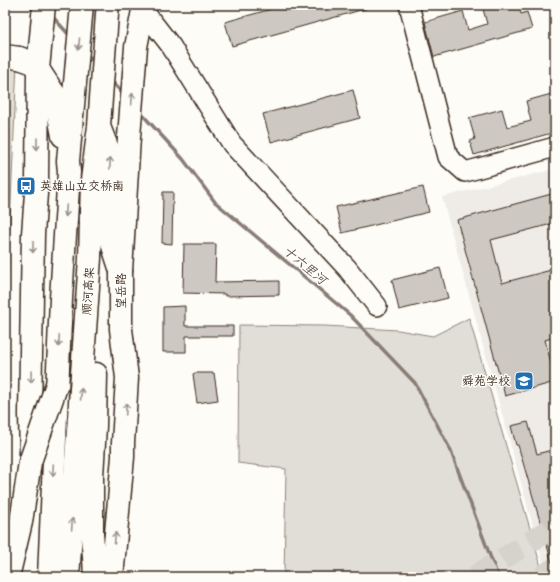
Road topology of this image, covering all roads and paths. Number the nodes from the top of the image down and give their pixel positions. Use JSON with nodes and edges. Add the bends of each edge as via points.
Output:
{"nodes":[{"id":1,"x":82,"y":5,"type":"edge"},
{"id":2,"x":409,"y":5,"type":"edge"},
{"id":3,"x":144,"y":7,"type":"edge"},
{"id":4,"x":107,"y":10,"type":"edge"},
{"id":5,"x":43,"y":15,"type":"edge"},
{"id":6,"x":12,"y":57,"type":"edge"},
{"id":7,"x":38,"y":69,"type":"junction"},
{"id":8,"x":38,"y":108,"type":"junction"},
{"id":9,"x":99,"y":121,"type":"junction"},
{"id":10,"x":555,"y":147,"type":"edge"},
{"id":11,"x":68,"y":166,"type":"junction"},
{"id":12,"x":90,"y":258,"type":"junction"},
{"id":13,"x":121,"y":270,"type":"junction"},
{"id":14,"x":377,"y":306,"type":"dead end"},
{"id":15,"x":57,"y":384,"type":"junction"},
{"id":16,"x":8,"y":577,"type":"edge"},
{"id":17,"x":16,"y":577,"type":"edge"},
{"id":18,"x":49,"y":577,"type":"edge"},
{"id":19,"x":68,"y":577,"type":"edge"},
{"id":20,"x":94,"y":577,"type":"edge"},
{"id":21,"x":112,"y":577,"type":"edge"}],
"edges":[{"from":1,"to":11,"type":"main road","one_way":true},
{"from":2,"to":10,"type":"street","via":[[448,157],[465,172]]},
{"from":13,"to":3,"type":"main road","name":"望岳路","one_way":true,"via":[[136,47]]},
{"from":3,"to":14,"type":"street","via":[[232,144],[347,268]]},
{"from":4,"to":9,"type":"main road","name":"顺河高架"},
{"from":5,"to":6,"type":"main road","via":[[34,46]]},
{"from":5,"to":7,"type":"main road"},
{"from":6,"to":7,"type":"main road","via":[[31,62]]},
{"from":6,"to":8,"type":"main road"},
{"from":7,"to":8,"type":"main road"},
{"from":7,"to":11,"type":"main road","via":[[55,95]]},
{"from":8,"to":17,"type":"main road","one_way":true,"via":[[33,242],[31,461],[26,477]]},
{"from":9,"to":12,"type":"main road","name":"顺河高架","via":[[92,180]]},
{"from":13,"to":9,"type":"main road","one_way":true,"via":[[112,243],[109,189],[111,157]]},
{"from":11,"to":15,"type":"main road","one_way":true},
{"from":19,"to":12,"type":"main road","name":"顺河高架","one_way":true},
{"from":12,"to":20,"type":"main road","via":[[98,300],[92,476]]},
{"from":21,"to":13,"type":"main road","name":"望岳路","one_way":true,"via":[[127,378],[121,328]]},
{"from":15,"to":16,"type":"main road","bridge":true,"via":[[30,462]]},
{"from":15,"to":18,"type":"main road","one_way":true,"bridge":true}]}
